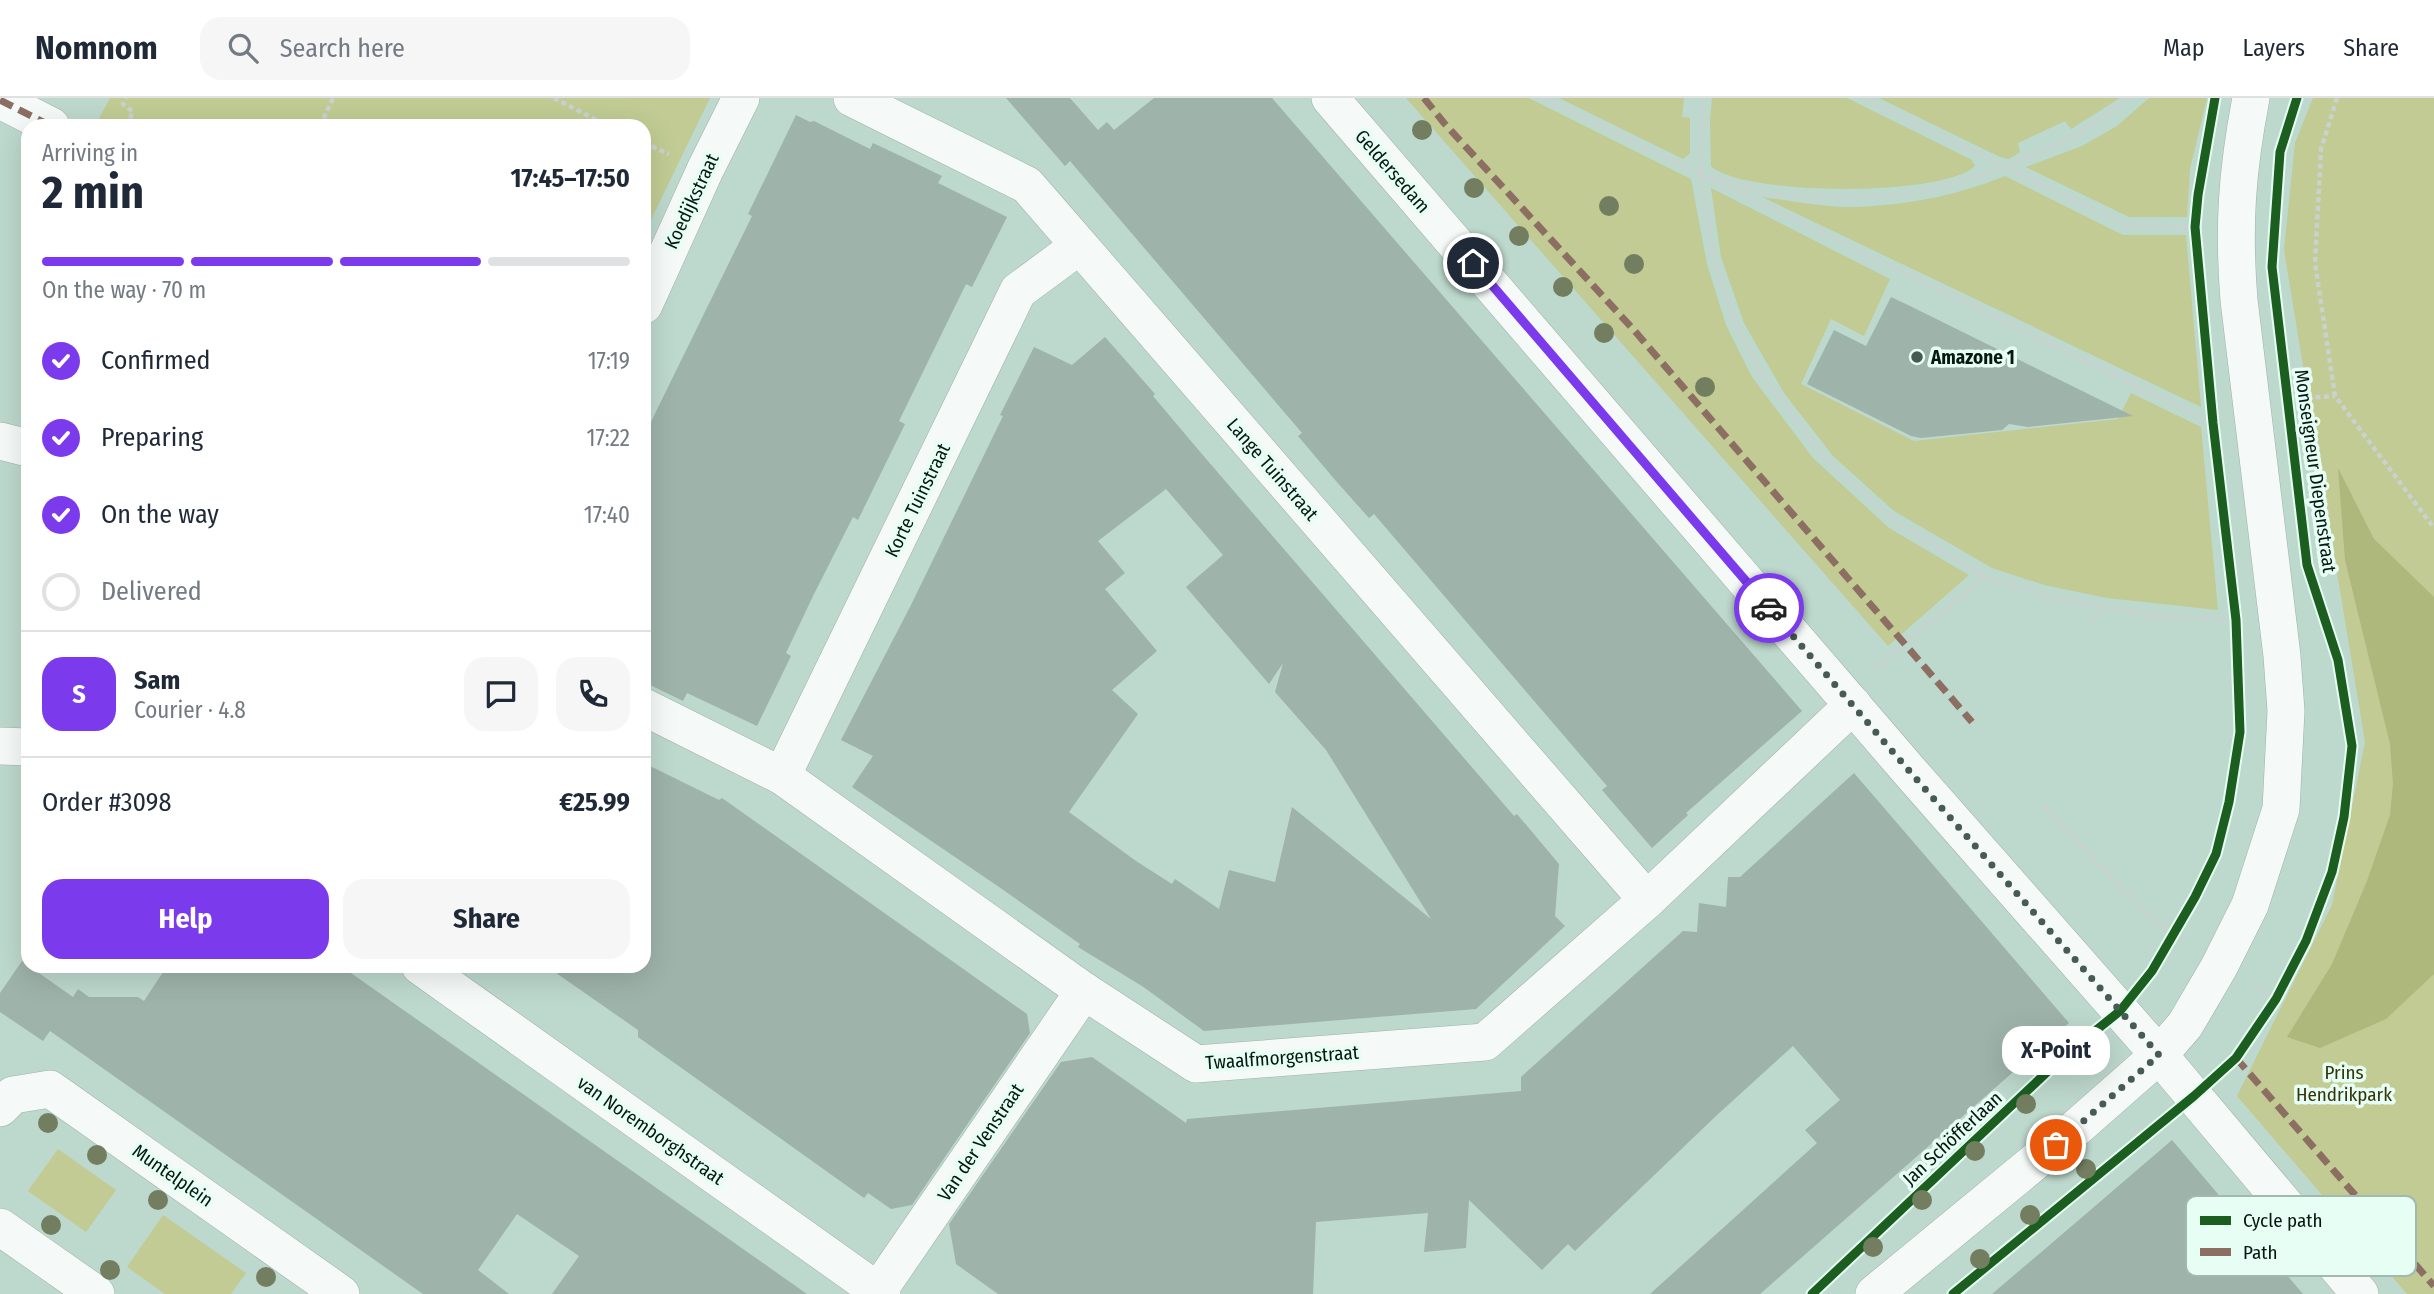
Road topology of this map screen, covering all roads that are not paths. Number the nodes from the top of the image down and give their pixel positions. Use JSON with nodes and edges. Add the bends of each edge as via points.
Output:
{"nodes":[{"id":1,"x":741,"y":98,"type":"edge"},
{"id":2,"x":852,"y":98,"type":"edge"},
{"id":3,"x":1330,"y":98,"type":"edge"},
{"id":4,"x":2251,"y":98,"type":"edge"},
{"id":5,"x":0,"y":100,"type":"edge"},
{"id":6,"x":37,"y":119,"type":"edge"},
{"id":7,"x":1079,"y":246,"type":"junction"},
{"id":8,"x":651,"y":290,"type":"edge"},
{"id":9,"x":0,"y":441,"type":"edge"},
{"id":10,"x":21,"y":446,"type":"edge"},
{"id":11,"x":1848,"y":700,"type":"junction"},
{"id":12,"x":651,"y":710,"type":"edge"},
{"id":13,"x":0,"y":746,"type":"edge"},
{"id":14,"x":21,"y":747,"type":"edge"},
{"id":15,"x":782,"y":776,"type":"junction"},
{"id":16,"x":1647,"y":900,"type":"junction"},
{"id":17,"x":430,"y":973,"type":"edge"},
{"id":18,"x":1084,"y":991,"type":"junction"},
{"id":19,"x":2159,"y":1055,"type":"junction"},
{"id":20,"x":0,"y":1108,"type":"edge"},
{"id":21,"x":2278,"y":1196,"type":"edge"},
{"id":22,"x":0,"y":1227,"type":"edge"},
{"id":23,"x":2345,"y":1276,"type":"edge"},
{"id":24,"x":879,"y":1293,"type":"edge"},
{"id":25,"x":96,"y":1294,"type":"edge"},
{"id":26,"x":341,"y":1294,"type":"edge"},
{"id":27,"x":1874,"y":1294,"type":"edge"},
{"id":28,"x":2360,"y":1294,"type":"edge"}],
"edges":[{"from":1,"to":8,"type":"street","name":"Koedijkstraat"},
{"from":2,"to":7,"type":"street","name":"Lange Tuinstraat","via":[[1027,185]]},
{"from":3,"to":11,"type":"street","name":"Geldersedam"},
{"from":4,"to":19,"type":"street","via":[[2241,149],[2235,248],[2282,656],[2286,723],[2281,809],[2250,905],[2185,1026]]},
{"from":5,"to":6,"type":"street"},
{"from":7,"to":15,"type":"street","name":"Korte Tuinstraat","via":[[1018,291]]},
{"from":7,"to":16,"type":"street","name":"Lange Tuinstraat"},
{"from":9,"to":10,"type":"street"},
{"from":11,"to":16,"type":"street","name":"Twaalfmorgenstraat"},
{"from":11,"to":19,"type":"street","name":"Geldersedam"},
{"from":12,"to":15,"type":"street","name":"Twaalfmorgenstraat"},
{"from":13,"to":14,"type":"street"},
{"from":15,"to":18,"type":"street","name":"Twaalfmorgenstraat"},
{"from":16,"to":18,"type":"street","name":"Twaalfmorgenstraat","via":[[1485,1042],[1196,1064]]},
{"from":17,"to":24,"type":"street","name":"van Noremborghstraat"},
{"from":18,"to":24,"type":"street","name":"Van der Venstraat"},
{"from":19,"to":21,"type":"street","name":"Geldersedam"},
{"from":19,"to":27,"type":"street"},
{"from":20,"to":26,"type":"street","name":"Muntelplein","via":[[13,1095],[50,1089]]},
{"from":22,"to":25,"type":"street"},
{"from":23,"to":28,"type":"street","name":"Geldersedam"}]}
